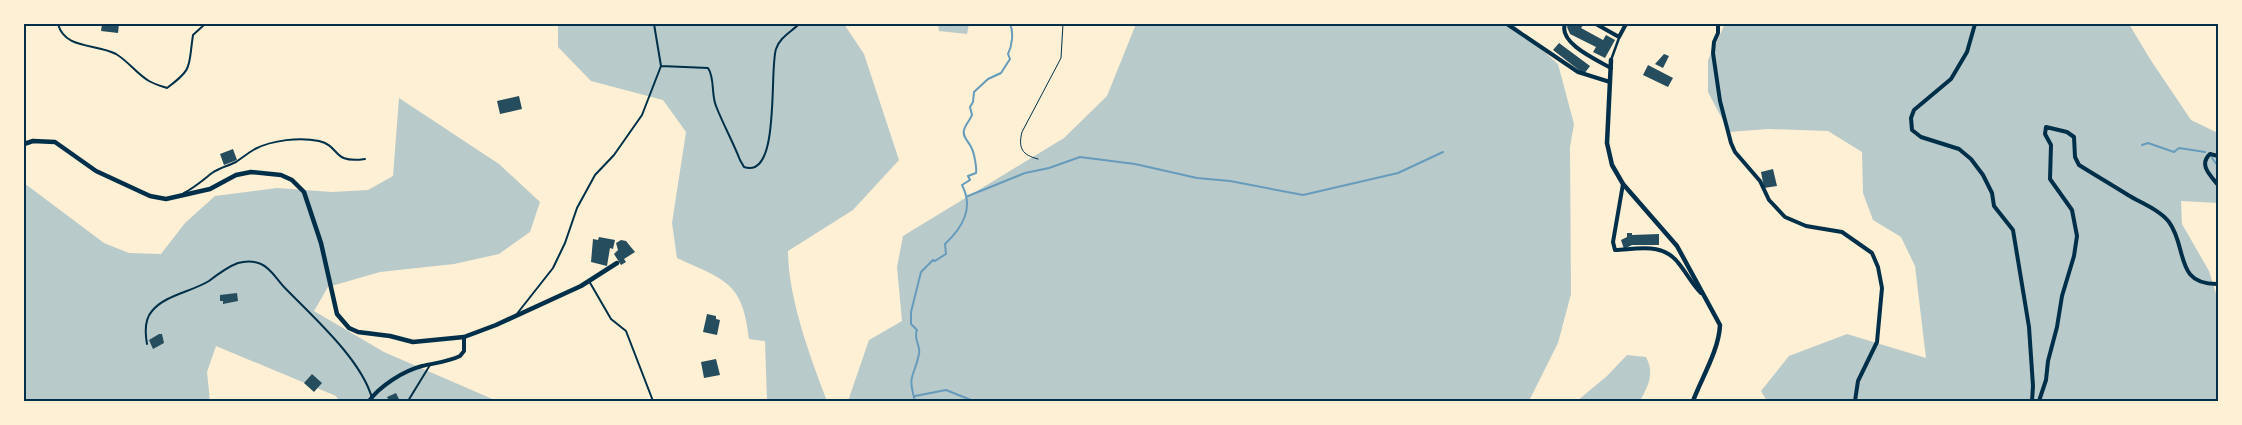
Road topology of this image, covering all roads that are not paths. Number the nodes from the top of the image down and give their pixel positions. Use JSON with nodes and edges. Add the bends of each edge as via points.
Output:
{"nodes":[{"id":1,"x":58,"y":24,"type":"edge"},
{"id":2,"x":205,"y":24,"type":"edge"},
{"id":3,"x":654,"y":24,"type":"edge"},
{"id":4,"x":799,"y":24,"type":"edge"},
{"id":5,"x":1507,"y":24,"type":"edge"},
{"id":6,"x":1565,"y":24,"type":"edge"},
{"id":7,"x":1596,"y":24,"type":"edge"},
{"id":8,"x":1626,"y":24,"type":"edge"},
{"id":9,"x":1718,"y":24,"type":"edge"},
{"id":10,"x":1975,"y":24,"type":"edge"},
{"id":11,"x":1619,"y":37,"type":"junction"},
{"id":12,"x":1612,"y":60,"type":"joint"},
{"id":13,"x":661,"y":66,"type":"junction"},
{"id":14,"x":1610,"y":68,"type":"junction"},
{"id":15,"x":1610,"y":82,"type":"junction"},
{"id":16,"x":24,"y":144,"type":"edge"},
{"id":17,"x":2218,"y":156,"type":"edge"},
{"id":18,"x":365,"y":159,"type":"dead end"},
{"id":19,"x":1623,"y":184,"type":"junction"},
{"id":20,"x":2218,"y":185,"type":"edge"},
{"id":21,"x":177,"y":197,"type":"junction"},
{"id":22,"x":617,"y":263,"type":"dead end"},
{"id":23,"x":589,"y":281,"type":"junction"},
{"id":24,"x":2218,"y":284,"type":"edge"},
{"id":25,"x":1705,"y":296,"type":"junction"},
{"id":26,"x":516,"y":315,"type":"junction"},
{"id":27,"x":464,"y":337,"type":"junction"},
{"id":28,"x":147,"y":344,"type":"dead end"},
{"id":29,"x":430,"y":365,"type":"junction"},
{"id":30,"x":371,"y":400,"type":"edge"},
{"id":31,"x":408,"y":401,"type":"edge"},
{"id":32,"x":653,"y":401,"type":"edge"},
{"id":33,"x":1693,"y":401,"type":"edge"},
{"id":34,"x":1855,"y":401,"type":"edge"},
{"id":35,"x":2032,"y":401,"type":"edge"},
{"id":36,"x":2039,"y":401,"type":"edge"}],
"edges":[{"from":1,"to":2,"type":"lane","via":[[71,42],[116,55],[149,81],[167,88],[186,74],[191,61],[192,35]]},
{"from":3,"to":13,"type":"lane"},
{"from":4,"to":13,"type":"lane","via":[[780,41],[774,54],[767,151],[762,163],[752,170],[744,168],[716,106],[708,68]]},
{"from":5,"to":15,"type":"street","via":[[1578,72]]},
{"from":6,"to":14,"type":"street","via":[[1563,30],[1573,44]]},
{"from":7,"to":11,"type":"street"},
{"from":8,"to":11,"type":"street"},
{"from":9,"to":34,"type":"street","via":[[1713,47],[1720,101],[1738,157],[1757,177],[1769,200],[1785,217],[1806,226],[1842,232],[1872,253],[1878,267],[1882,288],[1877,342],[1858,381]]},
{"from":10,"to":35,"type":"street","via":[[1967,52],[1951,79],[1914,110],[1910,118],[1912,130],[1921,137],[1959,149],[1971,159],[1992,193],[1994,206],[2013,230],[2029,327]]},
{"from":11,"to":12,"type":"street"},
{"from":12,"to":14,"type":"street"},
{"from":13,"to":26,"type":"lane","via":[[638,124],[595,175],[577,208],[553,268]]},
{"from":14,"to":15,"type":"street"},
{"from":15,"to":19,"type":"street","via":[[1607,143],[1612,165]]},
{"from":16,"to":21,"type":"street","via":[[44,140],[55,142],[96,171],[150,196]]},
{"from":17,"to":20,"type":"street","via":[[2210,154],[2205,159],[2207,172]]},
{"from":18,"to":21,"type":"lane","via":[[341,158],[330,146],[318,141],[272,143],[220,168]]},
{"from":19,"to":25,"type":"street","via":[[1677,246]]},
{"from":19,"to":25,"type":"street","via":[[1613,242],[1615,250],[1652,248],[1666,251],[1679,262]]},
{"from":21,"to":27,"type":"street","via":[[210,189],[236,175],[251,172],[286,177],[304,192],[321,244],[337,314],[349,328],[413,342]]},
{"from":22,"to":23,"type":"street"},
{"from":23,"to":26,"type":"street"},
{"from":23,"to":32,"type":"lane","via":[[610,319],[626,331]]},
{"from":24,"to":36,"type":"street","via":[[2198,281],[2189,274],[2174,232],[2163,216],[2079,165],[2074,137],[2046,127],[2045,134],[2051,145],[2050,179],[2072,210],[2076,236]]},
{"from":25,"to":33,"type":"street","via":[[1717,317],[1719,332]]},
{"from":26,"to":27,"type":"street"},
{"from":27,"to":29,"type":"street","via":[[464,351],[460,356]]},
{"from":28,"to":30,"type":"lane","via":[[146,326],[152,310],[238,263],[261,264],[310,312],[342,350],[363,376]]},
{"from":29,"to":30,"type":"street","via":[[403,375]]},
{"from":29,"to":31,"type":"lane"}]}
